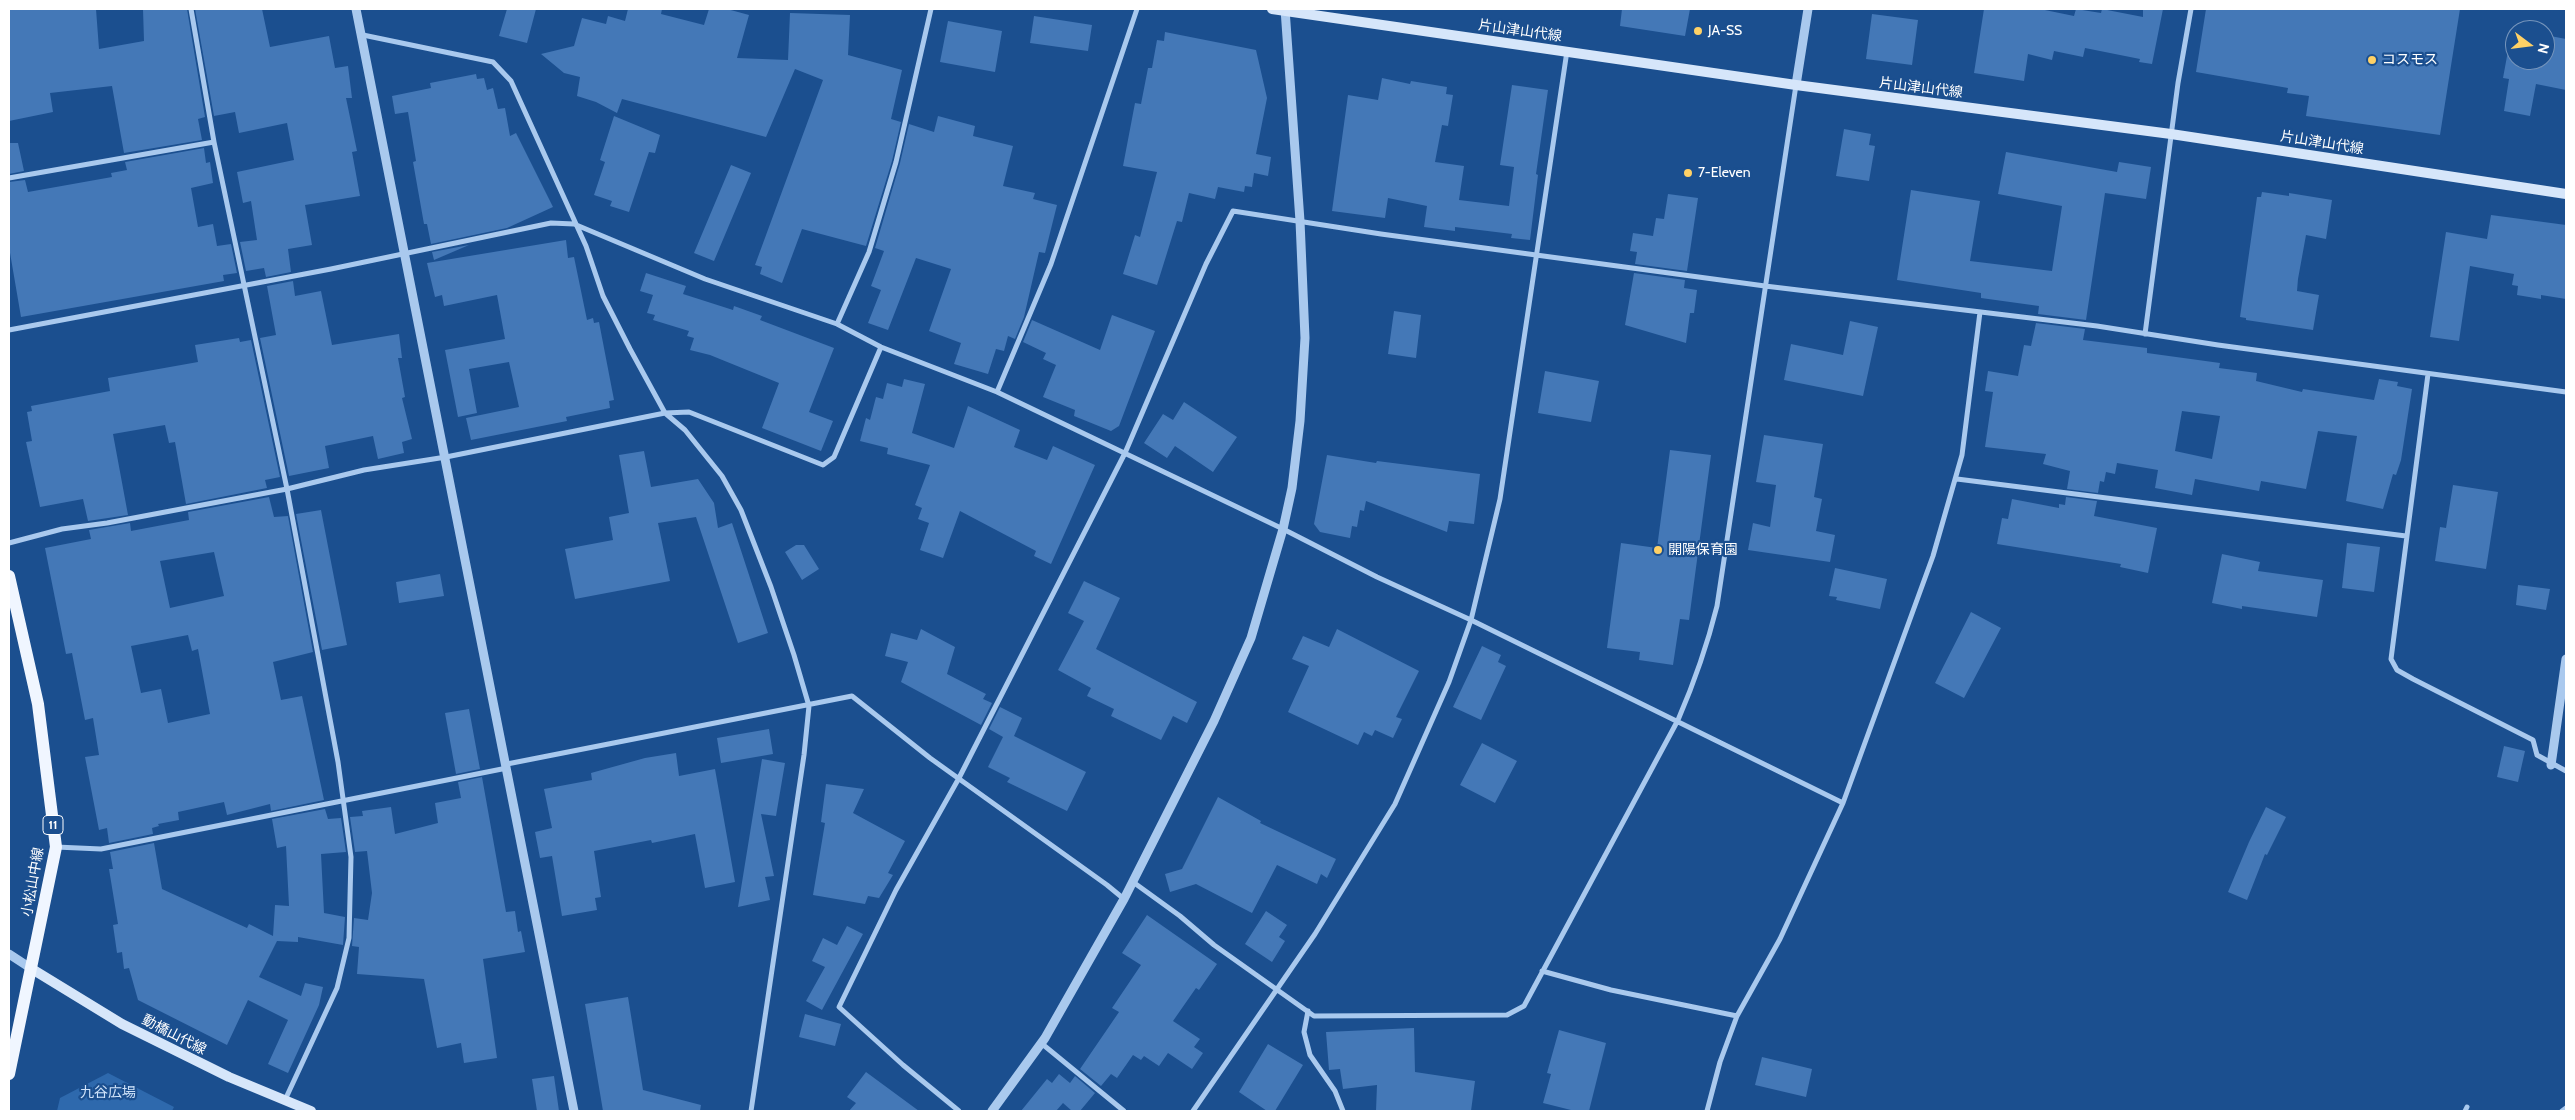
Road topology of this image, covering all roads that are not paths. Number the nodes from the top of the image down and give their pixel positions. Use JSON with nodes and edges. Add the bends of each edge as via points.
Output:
{"nodes":[{"id":1,"x":191,"y":9,"type":"edge"},
{"id":2,"x":356,"y":9,"type":"edge"},
{"id":3,"x":932,"y":9,"type":"edge"},
{"id":4,"x":1137,"y":9,"type":"edge"},
{"id":5,"x":1272,"y":9,"type":"edge"},
{"id":6,"x":1808,"y":9,"type":"edge"},
{"id":7,"x":2191,"y":9,"type":"edge"},
{"id":8,"x":1285,"y":10,"type":"edge"},
{"id":9,"x":363,"y":35,"type":"junction"},
{"id":10,"x":1567,"y":52,"type":"junction"},
{"id":11,"x":1796,"y":85,"type":"junction"},
{"id":12,"x":2171,"y":134,"type":"junction"},
{"id":13,"x":214,"y":142,"type":"junction"},
{"id":14,"x":9,"y":178,"type":"edge"},
{"id":15,"x":2566,"y":194,"type":"edge"},
{"id":16,"x":1300,"y":221,"type":"junction"},
{"id":17,"x":574,"y":224,"type":"junction"},
{"id":18,"x":1536,"y":253,"type":"junction"},
{"id":19,"x":403,"y":254,"type":"junction"},
{"id":20,"x":242,"y":285,"type":"junction"},
{"id":21,"x":1765,"y":286,"type":"junction"},
{"id":22,"x":1980,"y":312,"type":"junction"},
{"id":23,"x":837,"y":324,"type":"junction"},
{"id":24,"x":9,"y":330,"type":"edge"},
{"id":25,"x":2145,"y":334,"type":"junction"},
{"id":26,"x":881,"y":347,"type":"junction"},
{"id":27,"x":2428,"y":374,"type":"junction"},
{"id":28,"x":997,"y":392,"type":"junction"},
{"id":29,"x":2566,"y":392,"type":"edge"},
{"id":30,"x":665,"y":413,"type":"junction"},
{"id":31,"x":1124,"y":453,"type":"junction"},
{"id":32,"x":446,"y":457,"type":"junction"},
{"id":33,"x":1957,"y":479,"type":"junction"},
{"id":34,"x":287,"y":489,"type":"junction"},
{"id":35,"x":1283,"y":529,"type":"junction"},
{"id":36,"x":2406,"y":536,"type":"junction"},
{"id":37,"x":9,"y":543,"type":"edge"},
{"id":38,"x":9,"y":576,"type":"edge"},
{"id":39,"x":1471,"y":620,"type":"junction"},
{"id":40,"x":2566,"y":659,"type":"edge"},
{"id":41,"x":809,"y":706,"type":"junction"},
{"id":42,"x":1678,"y":720,"type":"junction"},
{"id":43,"x":2551,"y":765,"type":"junction"},
{"id":44,"x":507,"y":766,"type":"junction"},
{"id":45,"x":2566,"y":771,"type":"edge"},
{"id":46,"x":958,"y":778,"type":"junction"},
{"id":47,"x":344,"y":801,"type":"junction"},
{"id":48,"x":1843,"y":803,"type":"junction"},
{"id":49,"x":56,"y":847,"type":"junction"},
{"id":50,"x":1133,"y":882,"type":"junction"},
{"id":51,"x":1124,"y":899,"type":"junction"},
{"id":52,"x":9,"y":954,"type":"edge"},
{"id":53,"x":32,"y":969,"type":"junction"},
{"id":54,"x":1542,"y":971,"type":"junction"},
{"id":55,"x":1276,"y":990,"type":"junction"},
{"id":56,"x":1308,"y":1011,"type":"junction"},
{"id":57,"x":1737,"y":1016,"type":"junction"},
{"id":58,"x":1041,"y":1043,"type":"junction"},
{"id":59,"x":9,"y":1074,"type":"edge"},
{"id":60,"x":285,"y":1100,"type":"junction"},
{"id":61,"x":2566,"y":1108,"type":"edge"},
{"id":62,"x":305,"y":1110,"type":"edge"},
{"id":63,"x":574,"y":1111,"type":"edge"},
{"id":64,"x":751,"y":1111,"type":"edge"},
{"id":65,"x":959,"y":1111,"type":"edge"},
{"id":66,"x":992,"y":1111,"type":"edge"},
{"id":67,"x":1124,"y":1111,"type":"edge"},
{"id":68,"x":1193,"y":1111,"type":"edge"},
{"id":69,"x":1343,"y":1111,"type":"edge"},
{"id":70,"x":1707,"y":1111,"type":"edge"},
{"id":71,"x":2562,"y":1111,"type":"edge"}],
"edges":[{"from":1,"to":13,"type":"street"},
{"from":2,"to":9,"type":"street"},
{"from":3,"to":23,"type":"street","via":[[896,162],[869,252]]},
{"from":4,"to":28,"type":"street","via":[[1051,264]]},
{"from":5,"to":8,"type":"main road","name":"片山津山代線"},
{"from":6,"to":11,"type":"street"},
{"from":7,"to":12,"type":"street"},
{"from":8,"to":10,"type":"main road","name":"片山津山代線"},
{"from":8,"to":16,"type":"street"},
{"from":9,"to":17,"type":"street","via":[[493,62],[511,81]]},
{"from":9,"to":19,"type":"street"},
{"from":10,"to":11,"type":"main road","name":"片山津山代線"},
{"from":10,"to":18,"type":"street"},
{"from":11,"to":12,"type":"main road","name":"片山津山代線"},
{"from":11,"to":21,"type":"street"},
{"from":12,"to":15,"type":"main road","name":"片山津山代線"},
{"from":12,"to":25,"type":"street"},
{"from":13,"to":14,"type":"street"},
{"from":13,"to":20,"type":"street"},
{"from":16,"to":18,"type":"street"},
{"from":16,"to":31,"type":"street","via":[[1234,211],[1206,264]]},
{"from":16,"to":35,"type":"street","via":[[1305,338],[1300,421],[1292,488]]},
{"from":17,"to":19,"type":"street","via":[[551,223]]},
{"from":17,"to":23,"type":"street","via":[[705,278]]},
{"from":17,"to":30,"type":"street","via":[[586,246],[603,296]]},
{"from":18,"to":21,"type":"street"},
{"from":18,"to":39,"type":"street","via":[[1500,499]]},
{"from":19,"to":20,"type":"street"},
{"from":19,"to":32,"type":"street"},
{"from":20,"to":24,"type":"street"},
{"from":20,"to":34,"type":"street"},
{"from":21,"to":22,"type":"street"},
{"from":21,"to":42,"type":"street","via":[[1717,606],[1696,678]]},
{"from":22,"to":25,"type":"street"},
{"from":22,"to":33,"type":"street","via":[[1971,397]]},
{"from":23,"to":26,"type":"street"},
{"from":25,"to":27,"type":"street"},
{"from":26,"to":28,"type":"street"},
{"from":26,"to":30,"type":"street","via":[[834,457],[823,464],[689,412]]},
{"from":27,"to":29,"type":"street"},
{"from":27,"to":36,"type":"street"},
{"from":28,"to":31,"type":"street"},
{"from":30,"to":32,"type":"street"},
{"from":30,"to":41,"type":"street","via":[[685,430],[722,476],[741,510],[774,595]]},
{"from":31,"to":35,"type":"street"},
{"from":31,"to":46,"type":"street"},
{"from":32,"to":34,"type":"street","via":[[364,470]]},
{"from":32,"to":44,"type":"street"},
{"from":33,"to":36,"type":"street"},
{"from":33,"to":48,"type":"street","via":[[1933,556]]},
{"from":34,"to":37,"type":"street","via":[[62,529]]},
{"from":34,"to":47,"type":"street"},
{"from":35,"to":39,"type":"street"},
{"from":35,"to":50,"type":"street","via":[[1251,638],[1214,721]]},
{"from":36,"to":43,"type":"street","via":[[2391,659],[2397,670],[2533,740],[2537,755]]},
{"from":38,"to":49,"type":"main road","name":"小松山中線","number":"11","via":[[38,704]]},
{"from":39,"to":42,"type":"street"},
{"from":39,"to":55,"type":"street","via":[[1395,804],[1316,934]]},
{"from":40,"to":43,"type":"street"},
{"from":41,"to":44,"type":"street"},
{"from":41,"to":46,"type":"street","via":[[852,696]]},
{"from":41,"to":64,"type":"street"},
{"from":42,"to":48,"type":"street"},
{"from":42,"to":54,"type":"street"},
{"from":43,"to":45,"type":"street"},
{"from":44,"to":47,"type":"street"},
{"from":44,"to":63,"type":"street"},
{"from":46,"to":51,"type":"street"},
{"from":46,"to":65,"type":"street","via":[[896,890],[839,1007]]},
{"from":47,"to":49,"type":"street","via":[[101,849]]},
{"from":47,"to":60,"type":"street","via":[[351,856],[349,938],[337,988]]},
{"from":48,"to":57,"type":"street","via":[[1780,938]]},
{"from":49,"to":53,"type":"main road","name":"小松山中線","number":"11"},
{"from":50,"to":51,"type":"street"},
{"from":50,"to":55,"type":"street"},
{"from":51,"to":58,"type":"street"},
{"from":52,"to":53,"type":"street"},
{"from":53,"to":59,"type":"main road","name":"小松山中線","number":"11"},
{"from":53,"to":60,"type":"main road","name":"動橋山代線","via":[[122,1024],[229,1077]]},
{"from":54,"to":56,"type":"street","via":[[1524,1006],[1507,1015],[1314,1016]]},
{"from":54,"to":57,"type":"street","via":[[1611,990]]},
{"from":55,"to":56,"type":"street"},
{"from":55,"to":68,"type":"street"},
{"from":56,"to":69,"type":"street","via":[[1304,1032],[1310,1055],[1335,1091]]},
{"from":57,"to":70,"type":"street"},
{"from":58,"to":66,"type":"street"},
{"from":58,"to":67,"type":"street"},
{"from":60,"to":62,"type":"main road","name":"動橋山代線"},
{"from":61,"to":71,"type":"street"}]}
